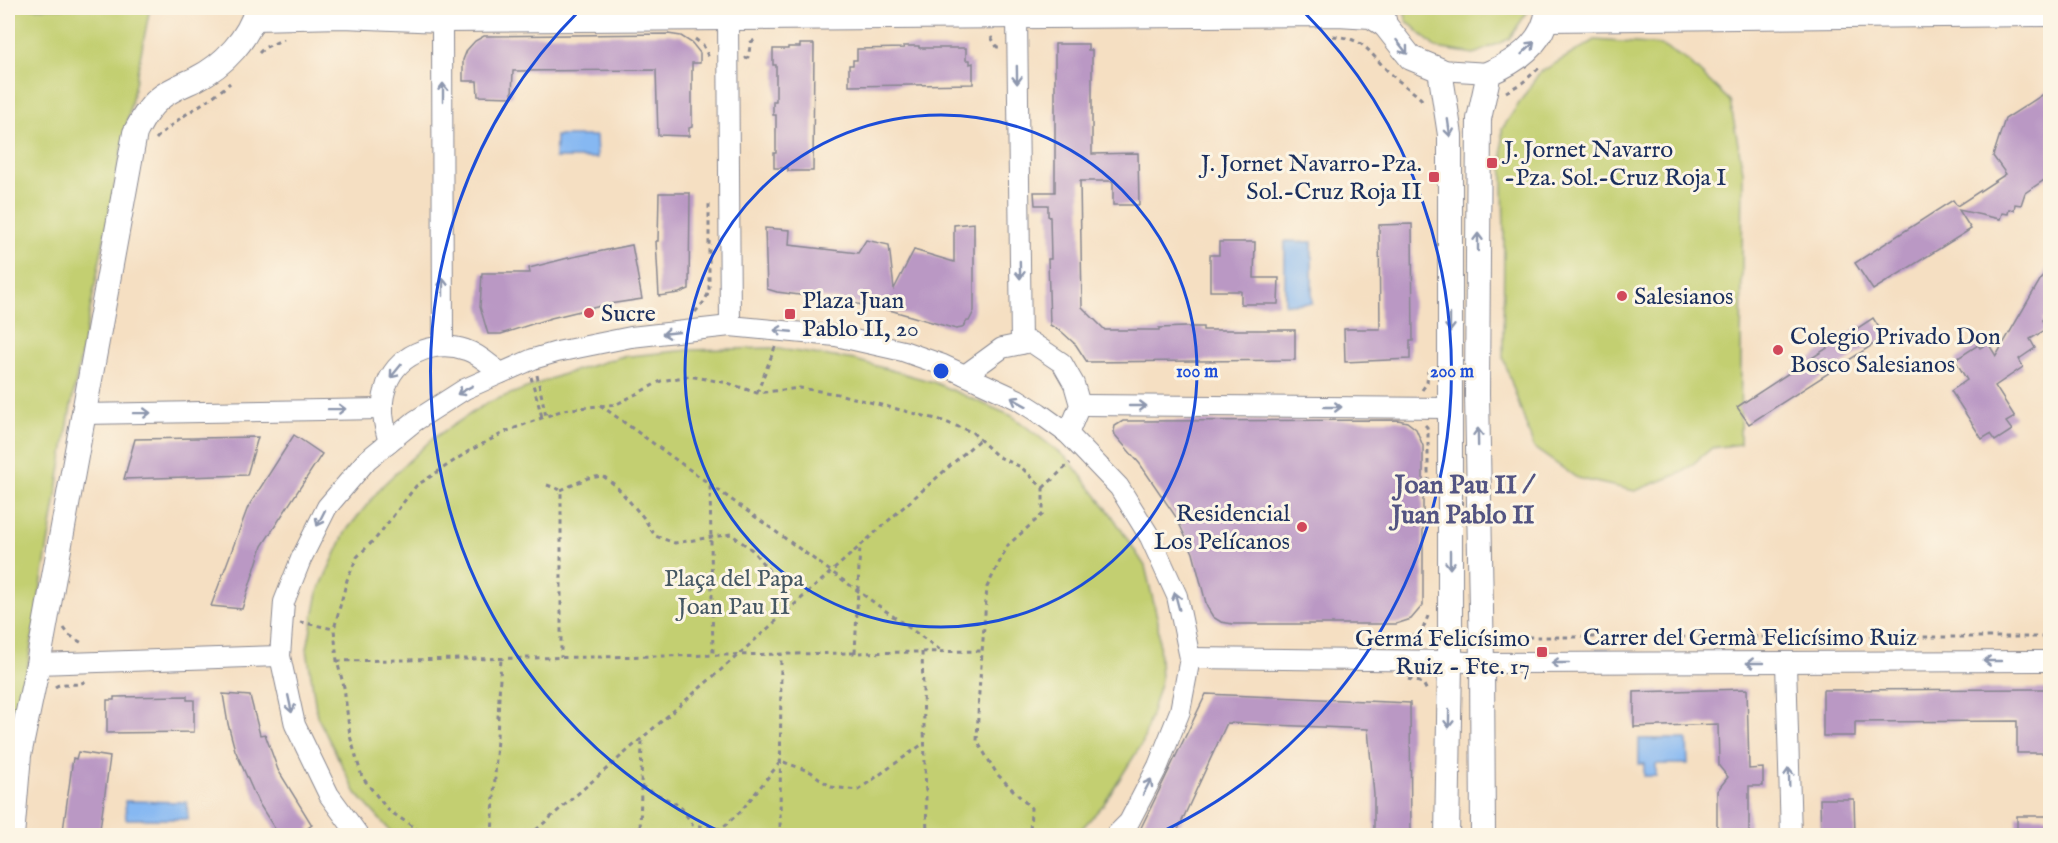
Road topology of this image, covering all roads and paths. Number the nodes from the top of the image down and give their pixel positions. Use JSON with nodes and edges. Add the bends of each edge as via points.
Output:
{"nodes":[{"id":1,"x":256,"y":13,"type":"edge"},
{"id":2,"x":1548,"y":13,"type":"edge"},
{"id":3,"x":2050,"y":14,"type":"edge"},
{"id":4,"x":1384,"y":16,"type":"edge"},
{"id":5,"x":728,"y":17,"type":"junction"},
{"id":6,"x":1017,"y":17,"type":"junction"},
{"id":7,"x":442,"y":20,"type":"junction"},
{"id":8,"x":764,"y":36,"type":"dead end"},
{"id":9,"x":990,"y":36,"type":"dead end"},
{"id":10,"x":1323,"y":36,"type":"dead end"},
{"id":11,"x":693,"y":38,"type":"dead end"},
{"id":12,"x":291,"y":39,"type":"dead end"},
{"id":13,"x":1017,"y":46,"type":"junction"},
{"id":14,"x":257,"y":55,"type":"dead end"},
{"id":15,"x":1543,"y":61,"type":"dead end"},
{"id":16,"x":728,"y":62,"type":"junction"},
{"id":17,"x":1440,"y":70,"type":"junction"},
{"id":18,"x":1489,"y":73,"type":"junction"},
{"id":19,"x":236,"y":78,"type":"dead end"},
{"id":20,"x":1503,"y":102,"type":"dead end"},
{"id":21,"x":1426,"y":104,"type":"dead end"},
{"id":22,"x":144,"y":138,"type":"junction"},
{"id":23,"x":709,"y":200,"type":"dead end"},
{"id":24,"x":691,"y":314,"type":"dead end"},
{"id":25,"x":729,"y":326,"type":"junction"},
{"id":26,"x":781,"y":331,"type":"junction"},
{"id":27,"x":1021,"y":344,"type":"junction"},
{"id":28,"x":443,"y":345,"type":"junction"},
{"id":29,"x":530,"y":361,"type":"junction"},
{"id":30,"x":1428,"y":369,"type":"dead end"},
{"id":31,"x":501,"y":373,"type":"junction"},
{"id":32,"x":965,"y":375,"type":"junction"},
{"id":33,"x":757,"y":393,"type":"junction"},
{"id":34,"x":600,"y":405,"type":"junction"},
{"id":35,"x":1080,"y":405,"type":"junction"},
{"id":36,"x":1416,"y":408,"type":"junction"},
{"id":37,"x":1449,"y":408,"type":"junction"},
{"id":38,"x":383,"y":409,"type":"junction"},
{"id":39,"x":83,"y":414,"type":"junction"},
{"id":40,"x":544,"y":417,"type":"junction"},
{"id":41,"x":1068,"y":434,"type":"junction"},
{"id":42,"x":980,"y":439,"type":"junction"},
{"id":43,"x":389,"y":442,"type":"junction"},
{"id":44,"x":1084,"y":450,"type":"junction"},
{"id":45,"x":547,"y":484,"type":"dead end"},
{"id":46,"x":710,"y":485,"type":"junction"},
{"id":47,"x":1043,"y":488,"type":"junction"},
{"id":48,"x":561,"y":489,"type":"junction"},
{"id":49,"x":1428,"y":491,"type":"dead end"},
{"id":50,"x":711,"y":538,"type":"junction"},
{"id":51,"x":860,"y":545,"type":"junction"},
{"id":52,"x":830,"y":572,"type":"junction"},
{"id":53,"x":858,"y":591,"type":"junction"},
{"id":54,"x":795,"y":603,"type":"junction"},
{"id":55,"x":1428,"y":608,"type":"dead end"},
{"id":56,"x":283,"y":618,"type":"junction"},
{"id":57,"x":60,"y":622,"type":"dead end"},
{"id":58,"x":334,"y":629,"type":"junction"},
{"id":59,"x":1500,"y":634,"type":"dead end"},
{"id":60,"x":2050,"y":638,"type":"edge"},
{"id":61,"x":941,"y":651,"type":"junction"},
{"id":62,"x":982,"y":651,"type":"junction"},
{"id":63,"x":922,"y":652,"type":"junction"},
{"id":64,"x":855,"y":653,"type":"junction"},
{"id":65,"x":781,"y":654,"type":"junction"},
{"id":66,"x":712,"y":655,"type":"junction"},
{"id":67,"x":738,"y":655,"type":"junction"},
{"id":68,"x":280,"y":656,"type":"junction"},
{"id":69,"x":561,"y":657,"type":"junction"},
{"id":70,"x":501,"y":658,"type":"junction"},
{"id":71,"x":1190,"y":658,"type":"junction"},
{"id":72,"x":1401,"y":660,"type":"junction"},
{"id":73,"x":337,"y":661,"type":"junction"},
{"id":74,"x":1450,"y":661,"type":"junction"},
{"id":75,"x":2050,"y":661,"type":"edge"},
{"id":76,"x":87,"y":662,"type":"junction"},
{"id":77,"x":1482,"y":663,"type":"junction"},
{"id":78,"x":1786,"y":663,"type":"junction"},
{"id":79,"x":38,"y":664,"type":"junction"},
{"id":80,"x":53,"y":688,"type":"dead end"},
{"id":81,"x":1429,"y":694,"type":"dead end"},
{"id":82,"x":642,"y":737,"type":"junction"},
{"id":83,"x":924,"y":743,"type":"junction"},
{"id":84,"x":781,"y":761,"type":"junction"},
{"id":85,"x":641,"y":786,"type":"junction"},
{"id":86,"x":418,"y":829,"type":"junction"},
{"id":87,"x":12,"y":836,"type":"edge"},
{"id":88,"x":358,"y":836,"type":"edge"},
{"id":89,"x":410,"y":836,"type":"edge"},
{"id":90,"x":427,"y":836,"type":"edge"},
{"id":91,"x":492,"y":836,"type":"edge"},
{"id":92,"x":529,"y":836,"type":"edge"},
{"id":93,"x":640,"y":836,"type":"edge"},
{"id":94,"x":780,"y":836,"type":"edge"},
{"id":95,"x":927,"y":836,"type":"edge"},
{"id":96,"x":1030,"y":836,"type":"edge"},
{"id":97,"x":1115,"y":836,"type":"edge"},
{"id":98,"x":1447,"y":836,"type":"edge"},
{"id":99,"x":1483,"y":836,"type":"edge"},
{"id":100,"x":1791,"y":836,"type":"edge"}],
"edges":[{"from":1,"to":7,"type":"street"},
{"from":1,"to":22,"type":"street","via":[[240,43],[222,61],[159,99],[145,114]]},
{"from":2,"to":3,"type":"street"},
{"from":18,"to":2,"type":"street","one_way":true,"via":[[1532,47]]},
{"from":4,"to":6,"type":"street"},
{"from":4,"to":17,"type":"street","one_way":true,"via":[[1411,58]]},
{"from":5,"to":6,"type":"street"},
{"from":5,"to":7,"type":"street"},
{"from":5,"to":16,"type":"street"},
{"from":6,"to":13,"type":"street"},
{"from":28,"to":7,"type":"street","one_way":true},
{"from":8,"to":16,"type":"path","via":[[751,42],[748,57],[741,62]]},
{"from":9,"to":13,"type":"path","via":[[997,47]]},
{"from":10,"to":21,"type":"path","via":[[1353,39],[1366,46],[1392,76]]},
{"from":11,"to":16,"type":"path","via":[[704,45],[710,61]]},
{"from":12,"to":14,"type":"path","via":[[280,40]]},
{"from":13,"to":27,"type":"street","one_way":true},
{"from":15,"to":20,"type":"path","via":[[1522,83],[1506,91]]},
{"from":16,"to":25,"type":"street"},
{"from":17,"to":18,"type":"street"},
{"from":17,"to":37,"type":"street","one_way":true,"via":[[1450,135]]},
{"from":77,"to":18,"type":"street","one_way":true,"via":[[1477,394],[1479,119]]},
{"from":19,"to":22,"type":"path","via":[[169,126]]},
{"from":22,"to":39,"type":"street"},
{"from":23,"to":24,"type":"path","via":[[709,292]]},
{"from":25,"to":26,"type":"street"},
{"from":25,"to":29,"type":"street","one_way":true,"via":[[631,337]]},
{"from":32,"to":26,"type":"street","one_way":true,"via":[[892,348],[836,336]]},
{"from":26,"to":33,"type":"path"},
{"from":27,"to":32,"type":"street","via":[[1002,348]]},
{"from":27,"to":35,"type":"street","via":[[1031,342],[1062,363]]},
{"from":28,"to":31,"type":"street","via":[[468,350]]},
{"from":28,"to":38,"type":"street","one_way":true,"via":[[415,352],[392,374],[384,391]]},
{"from":29,"to":31,"type":"street"},
{"from":29,"to":40,"type":"path"},
{"from":29,"to":40,"type":"path"},
{"from":30,"to":36,"type":"path","via":[[1427,383]]},
{"from":31,"to":43,"type":"street","one_way":true,"via":[[465,389]]},
{"from":41,"to":32,"type":"street","one_way":true,"via":[[1017,399]]},
{"from":33,"to":34,"type":"path","via":[[688,376],[662,381],[617,404]]},
{"from":33,"to":42,"type":"path","via":[[800,388],[838,394],[940,420]]},
{"from":34,"to":40,"type":"path"},
{"from":34,"to":46,"type":"path"},
{"from":35,"to":36,"type":"street","one_way":true},
{"from":35,"to":41,"type":"street"},
{"from":36,"to":37,"type":"street"},
{"from":36,"to":49,"type":"path","via":[[1418,419],[1427,426]]},
{"from":37,"to":74,"type":"street","one_way":true},
{"from":39,"to":38,"type":"street","one_way":true},
{"from":38,"to":43,"type":"street"},
{"from":39,"to":79,"type":"street"},
{"from":40,"to":58,"type":"path","via":[[479,446],[416,486],[357,557]]},
{"from":41,"to":44,"type":"street"},
{"from":42,"to":47,"type":"path","via":[[997,456],[1021,467]]},
{"from":42,"to":51,"type":"path"},
{"from":43,"to":56,"type":"street","one_way":true,"via":[[367,460],[327,507],[301,559],[284,602]]},
{"from":44,"to":47,"type":"path"},
{"from":71,"to":44,"type":"street","one_way":true,"via":[[1176,596],[1150,537],[1119,487]]},
{"from":45,"to":48,"type":"path"},
{"from":46,"to":50,"type":"path"},
{"from":46,"to":52,"type":"path"},
{"from":47,"to":62,"type":"path","via":[[1043,514],[1008,544],[987,588]]},
{"from":48,"to":50,"type":"path","via":[[603,476],[644,518],[655,536],[675,543]]},
{"from":48,"to":69,"type":"path"},
{"from":50,"to":54,"type":"path","via":[[730,534],[752,550]]},
{"from":50,"to":66,"type":"path"},
{"from":51,"to":52,"type":"path"},
{"from":51,"to":53,"type":"path"},
{"from":52,"to":53,"type":"path"},
{"from":52,"to":54,"type":"path"},
{"from":53,"to":61,"type":"path"},
{"from":53,"to":64,"type":"path"},
{"from":54,"to":67,"type":"path"},
{"from":55,"to":72,"type":"path","via":[[1421,634],[1403,641]]},
{"from":56,"to":58,"type":"path"},
{"from":56,"to":68,"type":"street"},
{"from":57,"to":76,"type":"path","via":[[69,636],[87,647]]},
{"from":58,"to":73,"type":"path"},
{"from":59,"to":60,"type":"path"},
{"from":61,"to":62,"type":"path"},
{"from":61,"to":63,"type":"path"},
{"from":62,"to":96,"type":"path","via":[[977,741],[997,774],[1031,808]]},
{"from":63,"to":64,"type":"path"},
{"from":63,"to":83,"type":"path"},
{"from":64,"to":65,"type":"path"},
{"from":65,"to":67,"type":"path"},
{"from":65,"to":84,"type":"path"},
{"from":66,"to":67,"type":"path"},
{"from":66,"to":69,"type":"path"},
{"from":67,"to":82,"type":"path"},
{"from":68,"to":76,"type":"street"},
{"from":68,"to":88,"type":"street","one_way":true,"via":[[295,725],[329,795]]},
{"from":69,"to":70,"type":"path"},
{"from":70,"to":73,"type":"path"},
{"from":70,"to":91,"type":"path"},
{"from":71,"to":72,"type":"street","name":"Carrer del Germà Felicísimo Ruiz"},
{"from":97,"to":71,"type":"street","one_way":true,"via":[[1129,822],[1158,766],[1180,711]]},
{"from":72,"to":74,"type":"street","name":"Carrer del Germà Felicísimo Ruiz"},
{"from":72,"to":81,"type":"path","via":[[1402,675],[1423,683]]},
{"from":73,"to":86,"type":"path","via":[[350,736],[362,777],[388,810]]},
{"from":74,"to":77,"type":"street","name":"Carrer del Germà Felicísimo Ruiz"},
{"from":74,"to":98,"type":"street","one_way":true},
{"from":75,"to":78,"type":"street","name":"Carrer del Germà Felicísimo Ruiz","one_way":true},
{"from":76,"to":79,"type":"street"},
{"from":76,"to":80,"type":"path","via":[[87,680],[80,685],[59,684]]},
{"from":78,"to":77,"type":"street","name":"Carrer del Germà Felicísimo Ruiz","one_way":true},
{"from":77,"to":99,"type":"street"},
{"from":100,"to":78,"type":"street","one_way":true},
{"from":79,"to":87,"type":"street","via":[[19,755]]},
{"from":82,"to":85,"type":"path"},
{"from":82,"to":92,"type":"path"},
{"from":83,"to":84,"type":"path","via":[[858,790],[831,787],[811,772]]},
{"from":83,"to":95,"type":"path"},
{"from":84,"to":85,"type":"path","via":[[741,811],[721,829],[693,825],[680,806]]},
{"from":84,"to":94,"type":"path"},
{"from":85,"to":93,"type":"path"},
{"from":86,"to":89,"type":"path"},
{"from":86,"to":90,"type":"path"}]}
